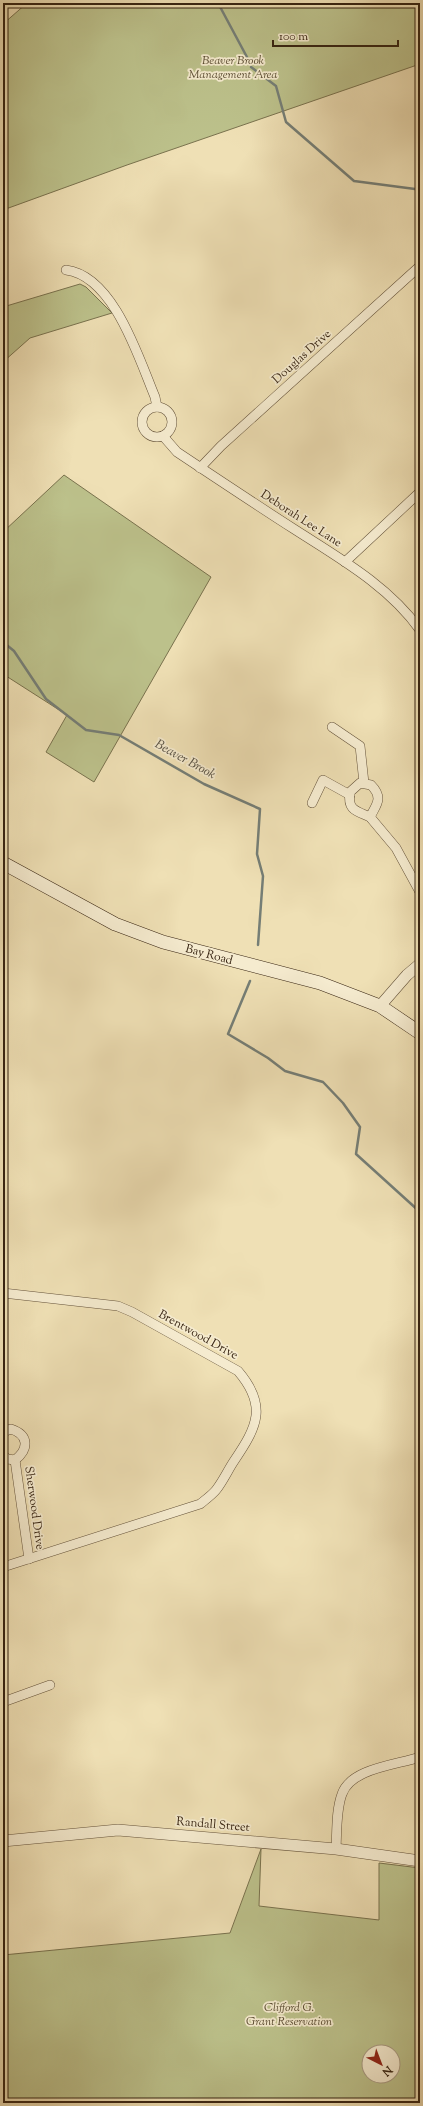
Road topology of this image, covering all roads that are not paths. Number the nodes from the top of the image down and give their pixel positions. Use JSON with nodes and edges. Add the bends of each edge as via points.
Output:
{"nodes":[{"id":1,"x":420,"y":266,"type":"edge"},
{"id":2,"x":66,"y":270,"type":"dead end"},
{"id":3,"x":157,"y":407,"type":"junction"},
{"id":4,"x":163,"y":436,"type":"junction"},
{"id":5,"x":200,"y":468,"type":"junction"},
{"id":6,"x":420,"y":492,"type":"edge"},
{"id":7,"x":345,"y":562,"type":"junction"},
{"id":8,"x":420,"y":630,"type":"edge"},
{"id":9,"x":332,"y":727,"type":"dead end"},
{"id":10,"x":364,"y":783,"type":"junction"},
{"id":11,"x":350,"y":795,"type":"junction"},
{"id":12,"x":312,"y":803,"type":"dead end"},
{"id":13,"x":370,"y":817,"type":"junction"},
{"id":14,"x":3,"y":863,"type":"edge"},
{"id":15,"x":420,"y":892,"type":"edge"},
{"id":16,"x":420,"y":964,"type":"edge"},
{"id":17,"x":380,"y":1006,"type":"junction"},
{"id":18,"x":420,"y":1033,"type":"edge"},
{"id":19,"x":3,"y":1293,"type":"edge"},
{"id":20,"x":3,"y":1432,"type":"edge"},
{"id":21,"x":3,"y":1455,"type":"edge"},
{"id":22,"x":15,"y":1460,"type":"junction"},
{"id":23,"x":29,"y":1559,"type":"junction"},
{"id":24,"x":3,"y":1567,"type":"edge"},
{"id":25,"x":50,"y":1685,"type":"dead end"},
{"id":26,"x":3,"y":1702,"type":"edge"},
{"id":27,"x":420,"y":1756,"type":"edge"},
{"id":28,"x":3,"y":1841,"type":"edge"},
{"id":29,"x":336,"y":1849,"type":"junction"},
{"id":30,"x":420,"y":1861,"type":"edge"}],
"edges":[{"from":1,"to":5,"type":"street","name":"Douglas Drive"},
{"from":2,"to":3,"type":"street","via":[[84,276],[119,313]]},
{"from":3,"to":4,"type":"street","via":[[168,412],[172,420],[170,430]]},
{"from":3,"to":4,"type":"street","via":[[146,412],[142,426],[149,435]]},
{"from":4,"to":5,"type":"street","name":"Deborah Lee Lane","via":[[177,452]]},
{"from":5,"to":7,"type":"street","name":"Deborah Lee Lane"},
{"from":6,"to":7,"type":"street"},
{"from":7,"to":8,"type":"street","name":"Deborah Lee Lane","via":[[395,599]]},
{"from":9,"to":10,"type":"street","via":[[360,746]]},
{"from":10,"to":11,"type":"street","via":[[356,785]]},
{"from":10,"to":13,"type":"street","via":[[373,788],[378,798],[377,807]]},
{"from":11,"to":12,"type":"street","via":[[323,780]]},
{"from":11,"to":13,"type":"street","via":[[351,805],[355,811]]},
{"from":13,"to":15,"type":"street","via":[[396,848]]},
{"from":14,"to":17,"type":"main road","name":"Bay Road","via":[[122,927],[163,942],[320,983]]},
{"from":16,"to":17,"type":"street"},
{"from":17,"to":18,"type":"main road","name":"Bay Road"},
{"from":19,"to":23,"type":"street","name":"Brentwood Drive","via":[[118,1306],[238,1371],[249,1384],[255,1401],[256,1421],[250,1437],[216,1490],[200,1504]]},
{"from":20,"to":22,"type":"street","name":"Sherwood Drive","via":[[11,1429],[17,1431],[24,1439],[25,1450]]},
{"from":21,"to":22,"type":"street","name":"Sherwood Drive","via":[[7,1459]]},
{"from":22,"to":23,"type":"street","name":"Sherwood Drive"},
{"from":23,"to":24,"type":"street","name":"Brentwood Drive"},
{"from":25,"to":26,"type":"street"},
{"from":27,"to":29,"type":"street","via":[[354,1778],[345,1788],[341,1799]]},
{"from":28,"to":29,"type":"street","name":"Randall Street","via":[[118,1830]]},
{"from":29,"to":30,"type":"street","name":"Randall Street"}]}
